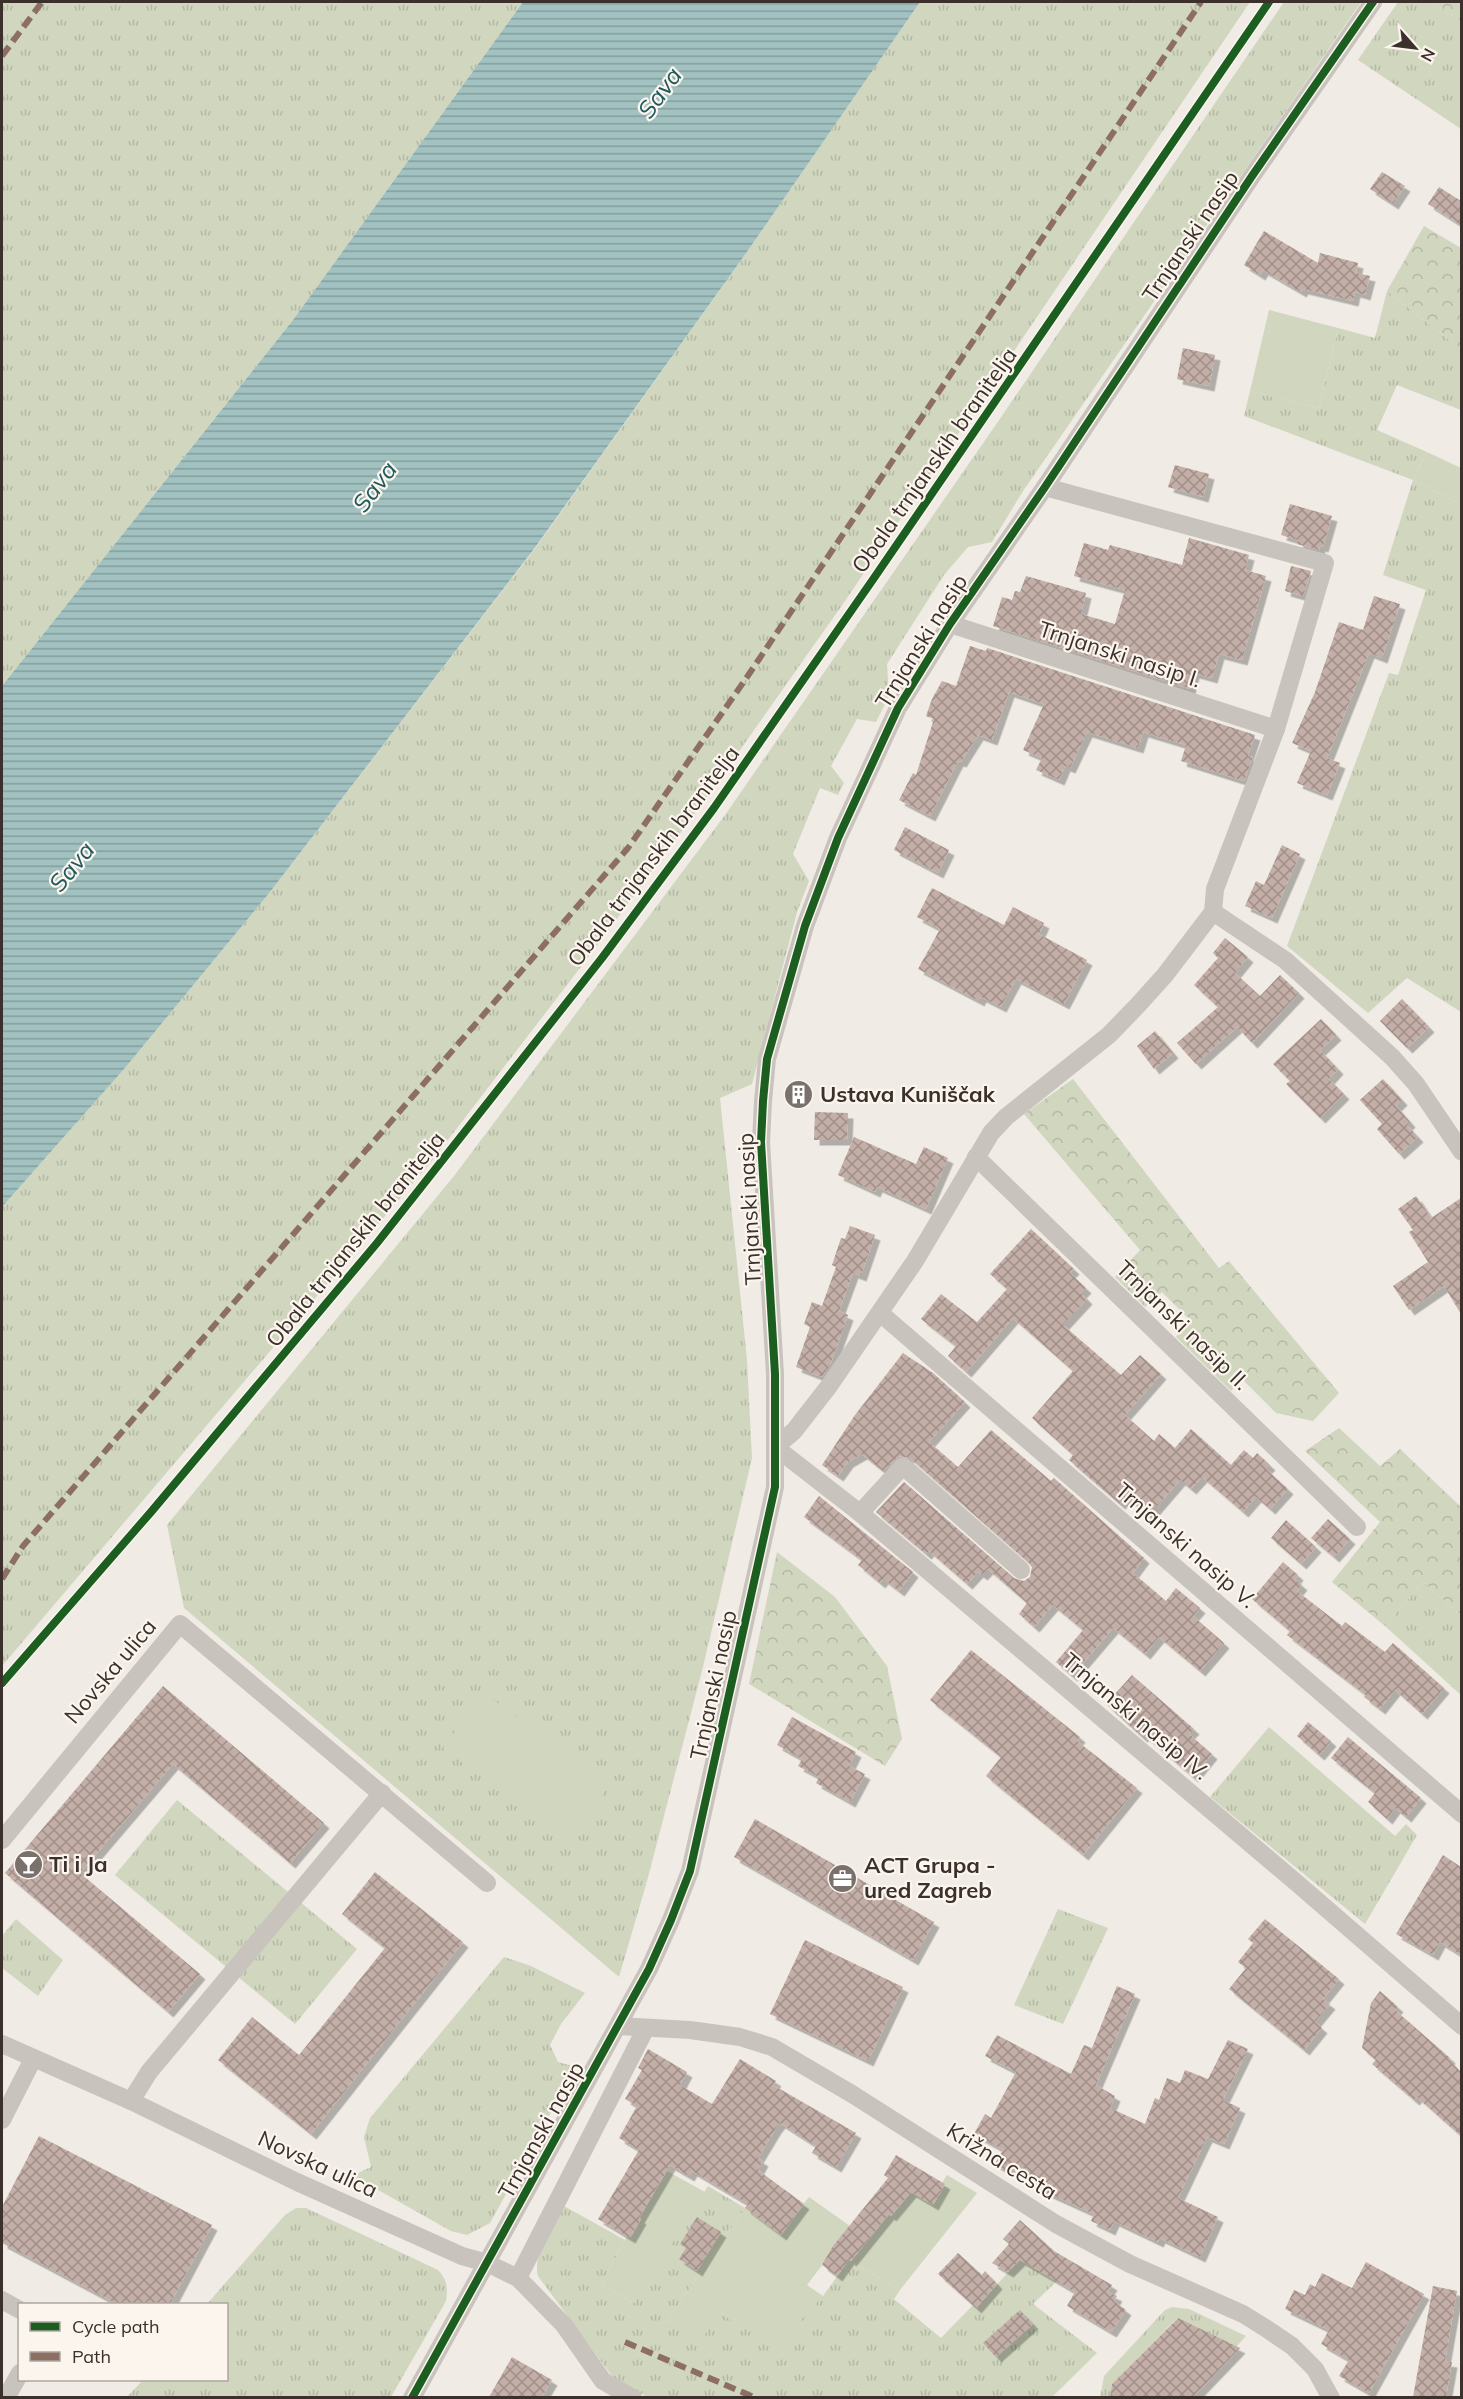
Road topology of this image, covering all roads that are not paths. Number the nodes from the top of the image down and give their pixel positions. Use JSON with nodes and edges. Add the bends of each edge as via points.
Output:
{"nodes":[{"id":1,"x":1373,"y":2,"type":"edge"},
{"id":2,"x":1045,"y":487,"type":"junction"},
{"id":3,"x":950,"y":624,"type":"junction"},
{"id":4,"x":1276,"y":729,"type":"junction"},
{"id":5,"x":1213,"y":912,"type":"junction"},
{"id":6,"x":1461,"y":1152,"type":"edge"},
{"id":7,"x":976,"y":1157,"type":"junction"},
{"id":8,"x":879,"y":1313,"type":"junction"},
{"id":9,"x":775,"y":1447,"type":"junction"},
{"id":10,"x":860,"y":1513,"type":"junction"},
{"id":11,"x":1357,"y":1527,"type":"dead end"},
{"id":12,"x":1021,"y":1570,"type":"dead end"},
{"id":13,"x":382,"y":1793,"type":"junction"},
{"id":14,"x":1461,"y":1814,"type":"edge"},
{"id":15,"x":2,"y":1840,"type":"edge"},
{"id":16,"x":487,"y":1882,"type":"dead end"},
{"id":17,"x":619,"y":2026,"type":"junction"},
{"id":18,"x":1461,"y":2026,"type":"edge"},
{"id":19,"x":646,"y":2028,"type":"junction"},
{"id":20,"x":2,"y":2044,"type":"edge"},
{"id":21,"x":33,"y":2059,"type":"junction"},
{"id":22,"x":131,"y":2102,"type":"junction"},
{"id":23,"x":2,"y":2120,"type":"edge"},
{"id":24,"x":487,"y":2263,"type":"junction"},
{"id":25,"x":518,"y":2278,"type":"junction"},
{"id":26,"x":2,"y":2300,"type":"edge"},
{"id":27,"x":18,"y":2309,"type":"edge"},
{"id":28,"x":18,"y":2376,"type":"edge"},
{"id":29,"x":6,"y":2397,"type":"edge"},
{"id":30,"x":412,"y":2397,"type":"edge"},
{"id":31,"x":633,"y":2397,"type":"edge"},
{"id":32,"x":1331,"y":2397,"type":"edge"}],
"edges":[{"from":1,"to":2,"type":"street","name":"Trnjanski nasip"},
{"from":2,"to":3,"type":"street","name":"Trnjanski nasip"},
{"from":2,"to":4,"type":"street","via":[[1325,563]]},
{"from":3,"to":4,"type":"street","name":"Trnjanski nasip I."},
{"from":3,"to":9,"type":"street","name":"Trnjanski nasip","via":[[898,708],[838,838],[805,926],[767,1059],[761,1142],[775,1374]]},
{"from":4,"to":5,"type":"street","via":[[1215,890]]},
{"from":5,"to":6,"type":"street","via":[[1285,960],[1392,1057],[1416,1084]]},
{"from":5,"to":7,"type":"street","via":[[1165,975],[1109,1035],[1006,1118]]},
{"from":7,"to":8,"type":"street","via":[[943,1217]]},
{"from":7,"to":11,"type":"street","name":"Trnjanski nasip II."},
{"from":8,"to":9,"type":"street","via":[[808,1414]]},
{"from":8,"to":14,"type":"street","name":"Trnjanski nasip V."},
{"from":9,"to":10,"type":"street","name":"Trnjanski nasip IV."},
{"from":9,"to":17,"type":"street","name":"Trnjanski nasip","via":[[774,1487],[690,1871],[649,1969]]},
{"from":10,"to":12,"type":"street","via":[[903,1466]]},
{"from":10,"to":18,"type":"street","name":"Trnjanski nasip IV."},
{"from":13,"to":15,"type":"street","name":"Novska ulica","via":[[180,1624]]},
{"from":13,"to":16,"type":"street","name":"Novska ulica"},
{"from":13,"to":22,"type":"street","via":[[148,2072]]},
{"from":17,"to":19,"type":"street","name":"Križna cesta"},
{"from":17,"to":24,"type":"street","name":"Trnjanski nasip"},
{"from":19,"to":25,"type":"street","name":"Trnjanski nasip"},
{"from":19,"to":32,"type":"street","name":"Križna cesta","via":[[740,2037],[786,2054],[1056,2224],[1130,2264],[1243,2314],[1292,2346],[1314,2369]]},
{"from":20,"to":21,"type":"street","name":"Novska ulica"},
{"from":21,"to":22,"type":"street","name":"Novska ulica"},
{"from":21,"to":23,"type":"street"},
{"from":22,"to":24,"type":"street","name":"Novska ulica","via":[[297,2182],[462,2256]]},
{"from":24,"to":25,"type":"street"},
{"from":24,"to":30,"type":"street","name":"Trnjanski nasip"},
{"from":25,"to":31,"type":"street","via":[[564,2325],[603,2381]]},
{"from":26,"to":27,"type":"street"},
{"from":28,"to":29,"type":"street"}]}
